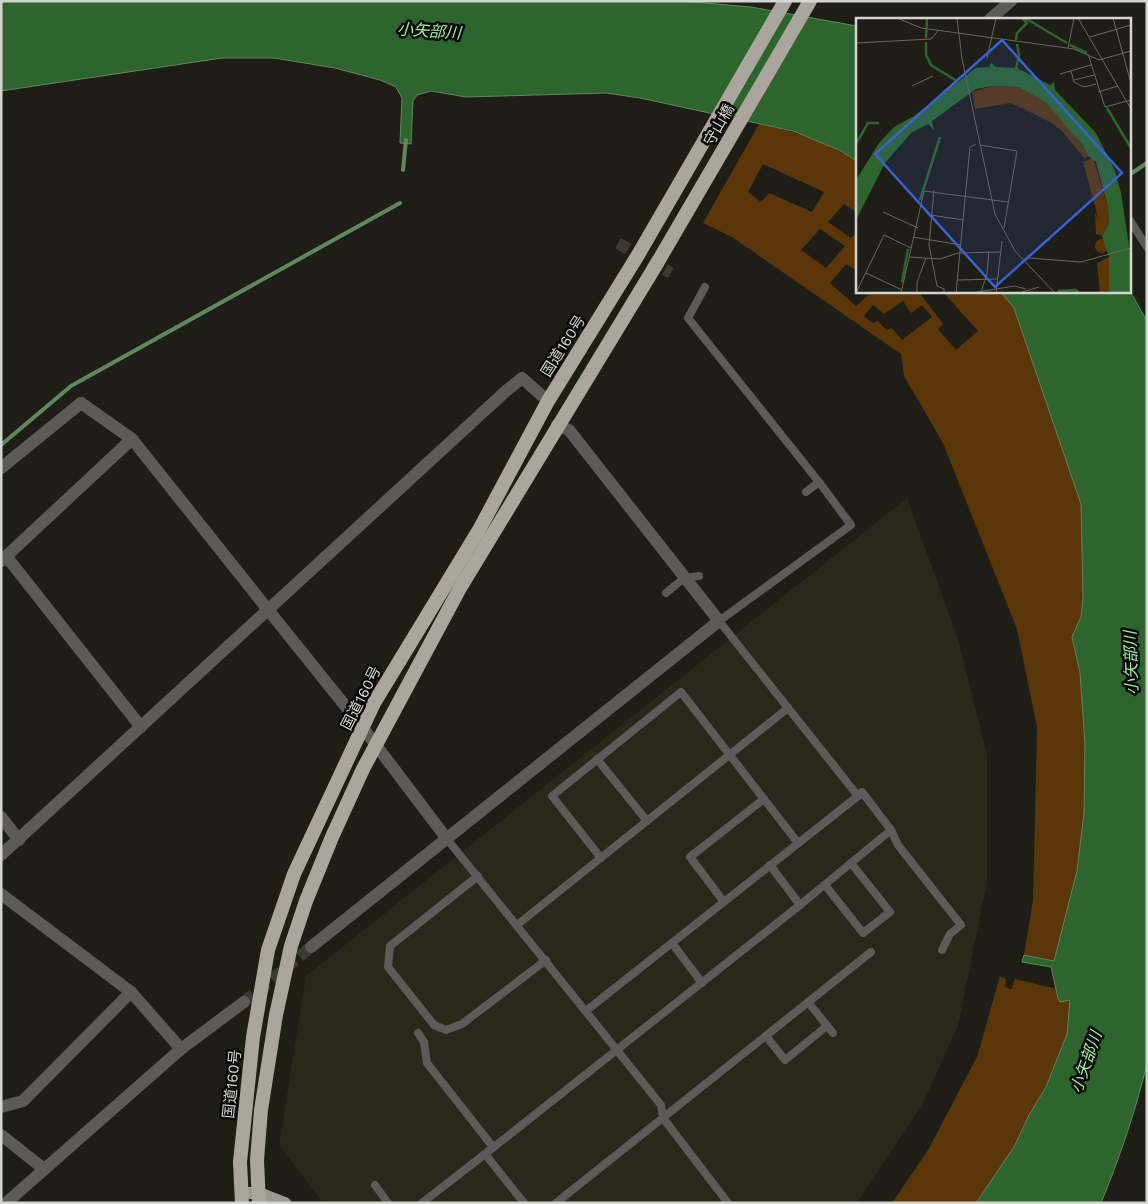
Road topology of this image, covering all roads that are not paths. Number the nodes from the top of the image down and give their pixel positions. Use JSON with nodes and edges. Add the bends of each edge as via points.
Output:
{"nodes":[{"id":1,"x":785,"y":1,"type":"edge"},
{"id":2,"x":810,"y":1,"type":"edge"},
{"id":3,"x":1011,"y":1,"type":"edge"},
{"id":4,"x":991,"y":18,"type":"edge"},
{"id":5,"x":1130,"y":221,"type":"edge"},
{"id":6,"x":1147,"y":247,"type":"edge"},
{"id":7,"x":638,"y":254,"type":"joint"},
{"id":8,"x":705,"y":287,"type":"dead end"},
{"id":9,"x":548,"y":400,"type":"junction"},
{"id":10,"x":557,"y":425,"type":"junction"},
{"id":11,"x":132,"y":439,"type":"junction"},
{"id":12,"x":1,"y":468,"type":"edge"},
{"id":13,"x":819,"y":482,"type":"junction"},
{"id":14,"x":806,"y":492,"type":"dead end"},
{"id":15,"x":4,"y":559,"type":"edge"},
{"id":16,"x":699,"y":576,"type":"dead end"},
{"id":17,"x":684,"y":578,"type":"junction"},
{"id":18,"x":666,"y":593,"type":"dead end"},
{"id":19,"x":269,"y":611,"type":"junction"},
{"id":20,"x":719,"y":621,"type":"junction"},
{"id":21,"x":788,"y":708,"type":"junction"},
{"id":22,"x":141,"y":727,"type":"junction"},
{"id":23,"x":363,"y":728,"type":"junction"},
{"id":24,"x":376,"y":745,"type":"junction"},
{"id":25,"x":730,"y":755,"type":"junction"},
{"id":26,"x":597,"y":759,"type":"junction"},
{"id":27,"x":858,"y":796,"type":"junction"},
{"id":28,"x":764,"y":799,"type":"junction"},
{"id":29,"x":1,"y":817,"type":"edge"},
{"id":30,"x":647,"y":821,"type":"junction"},
{"id":31,"x":891,"y":830,"type":"junction"},
{"id":32,"x":447,"y":839,"type":"junction"},
{"id":33,"x":19,"y":840,"type":"junction"},
{"id":34,"x":798,"y":843,"type":"junction"},
{"id":35,"x":1,"y":855,"type":"edge"},
{"id":36,"x":601,"y":858,"type":"junction"},
{"id":37,"x":851,"y":863,"type":"junction"},
{"id":38,"x":770,"y":866,"type":"junction"},
{"id":39,"x":478,"y":876,"type":"junction"},
{"id":40,"x":825,"y":884,"type":"junction"},
{"id":41,"x":1,"y":894,"type":"edge"},
{"id":42,"x":724,"y":902,"type":"junction"},
{"id":43,"x":800,"y":905,"type":"junction"},
{"id":44,"x":517,"y":925,"type":"junction"},
{"id":45,"x":672,"y":943,"type":"junction"},
{"id":46,"x":311,"y":947,"type":"tunnel mouth"},
{"id":47,"x":942,"y":950,"type":"dead end"},
{"id":48,"x":871,"y":952,"type":"dead end"},
{"id":49,"x":546,"y":960,"type":"junction"},
{"id":50,"x":702,"y":983,"type":"junction"},
{"id":51,"x":131,"y":992,"type":"junction"},
{"id":52,"x":244,"y":1002,"type":"tunnel mouth"},
{"id":53,"x":808,"y":1002,"type":"junction"},
{"id":54,"x":587,"y":1010,"type":"junction"},
{"id":55,"x":827,"y":1026,"type":"junction"},
{"id":56,"x":418,"y":1033,"type":"dead end"},
{"id":57,"x":833,"y":1033,"type":"dead end"},
{"id":58,"x":766,"y":1036,"type":"junction"},
{"id":59,"x":181,"y":1048,"type":"junction"},
{"id":60,"x":617,"y":1051,"type":"junction"},
{"id":61,"x":1,"y":1107,"type":"edge"},
{"id":62,"x":663,"y":1118,"type":"junction"},
{"id":63,"x":1,"y":1135,"type":"edge"},
{"id":64,"x":494,"y":1147,"type":"junction"},
{"id":65,"x":485,"y":1154,"type":"junction"},
{"id":66,"x":44,"y":1169,"type":"junction"},
{"id":67,"x":374,"y":1185,"type":"dead end"},
{"id":68,"x":242,"y":1198,"type":"edge"},
{"id":69,"x":259,"y":1198,"type":"edge"},
{"id":70,"x":6,"y":1203,"type":"edge"},
{"id":71,"x":285,"y":1203,"type":"edge"},
{"id":72,"x":388,"y":1203,"type":"edge"},
{"id":73,"x":422,"y":1203,"type":"edge"},
{"id":74,"x":524,"y":1203,"type":"edge"},
{"id":75,"x":556,"y":1203,"type":"edge"},
{"id":76,"x":728,"y":1203,"type":"edge"}],
"edges":[{"from":1,"to":7,"type":"highway","name":"守山橋"},
{"from":2,"to":10,"type":"highway","name":"守山橋","via":[[656,265]]},
{"from":3,"to":4,"type":"street"},
{"from":5,"to":6,"type":"lane"},
{"from":7,"to":9,"type":"highway","name":"国道160号"},
{"from":8,"to":13,"type":"lane","via":[[688,318]]},
{"from":9,"to":19,"type":"street","via":[[522,378]]},
{"from":9,"to":23,"type":"highway","name":"国道160号","via":[[479,530],[374,703]]},
{"from":10,"to":17,"type":"street","via":[[569,430]]},
{"from":10,"to":24,"type":"highway","via":[[460,588]]},
{"from":11,"to":12,"type":"street","via":[[81,403]]},
{"from":11,"to":15,"type":"street"},
{"from":11,"to":19,"type":"street"},
{"from":13,"to":14,"type":"lane"},
{"from":13,"to":20,"type":"lane","via":[[851,525]]},
{"from":15,"to":22,"type":"street"},
{"from":16,"to":17,"type":"lane"},
{"from":17,"to":18,"type":"lane"},
{"from":17,"to":20,"type":"street"},
{"from":19,"to":22,"type":"street"},
{"from":19,"to":23,"type":"street"},
{"from":20,"to":21,"type":"lane"},
{"from":20,"to":32,"type":"street"},
{"from":21,"to":25,"type":"lane"},
{"from":21,"to":27,"type":"lane"},
{"from":22,"to":33,"type":"street"},
{"from":23,"to":24,"type":"street"},
{"from":23,"to":68,"type":"highway","name":"国道160号","via":[[294,874],[268,950],[253,1037],[240,1162]]},
{"from":24,"to":32,"type":"street","via":[[434,816]]},
{"from":24,"to":69,"type":"highway","via":[[332,837],[291,946],[261,1110],[257,1160]]},
{"from":25,"to":26,"type":"lane","via":[[681,692]]},
{"from":25,"to":28,"type":"lane"},
{"from":25,"to":30,"type":"lane"},
{"from":26,"to":30,"type":"lane"},
{"from":26,"to":36,"type":"lane","via":[[552,796]]},
{"from":27,"to":31,"type":"lane","via":[[862,792]]},
{"from":27,"to":34,"type":"lane"},
{"from":28,"to":34,"type":"lane"},
{"from":28,"to":42,"type":"lane","via":[[690,857]]},
{"from":29,"to":33,"type":"street"},
{"from":30,"to":36,"type":"lane"},
{"from":31,"to":37,"type":"lane"},
{"from":31,"to":47,"type":"lane","via":[[898,845],[961,925],[950,934]]},
{"from":32,"to":39,"type":"lane"},
{"from":32,"to":46,"type":"street"},
{"from":33,"to":35,"type":"street"},
{"from":34,"to":38,"type":"lane"},
{"from":36,"to":44,"type":"lane"},
{"from":37,"to":40,"type":"lane"},
{"from":37,"to":40,"type":"lane","via":[[890,912],[863,933]]},
{"from":38,"to":42,"type":"lane"},
{"from":38,"to":43,"type":"lane"},
{"from":39,"to":44,"type":"lane"},
{"from":39,"to":49,"type":"lane","via":[[390,946],[388,967],[391,975],[431,1025],[446,1030],[462,1024]]},
{"from":40,"to":43,"type":"lane"},
{"from":41,"to":51,"type":"street"},
{"from":42,"to":45,"type":"lane"},
{"from":43,"to":50,"type":"lane"},
{"from":44,"to":49,"type":"lane"},
{"from":45,"to":50,"type":"lane"},
{"from":45,"to":54,"type":"lane"},
{"from":48,"to":53,"type":"lane"},
{"from":49,"to":54,"type":"lane"},
{"from":50,"to":60,"type":"lane"},
{"from":51,"to":59,"type":"street"},
{"from":51,"to":61,"type":"street","via":[[23,1101]]},
{"from":52,"to":59,"type":"street"},
{"from":53,"to":55,"type":"lane"},
{"from":53,"to":58,"type":"lane"},
{"from":54,"to":60,"type":"lane"},
{"from":55,"to":57,"type":"lane"},
{"from":55,"to":58,"type":"lane","via":[[785,1060]]},
{"from":56,"to":64,"type":"lane","via":[[424,1042],[427,1063]]},
{"from":58,"to":62,"type":"lane"},
{"from":59,"to":66,"type":"street"},
{"from":60,"to":62,"type":"lane","via":[[661,1105]]},
{"from":60,"to":64,"type":"lane"},
{"from":62,"to":75,"type":"lane"},
{"from":62,"to":76,"type":"lane"},
{"from":63,"to":66,"type":"street"},
{"from":64,"to":65,"type":"lane"},
{"from":65,"to":73,"type":"lane"},
{"from":65,"to":74,"type":"lane"},
{"from":66,"to":70,"type":"street"},
{"from":67,"to":72,"type":"lane"},
{"from":68,"to":69,"type":"main road"},
{"from":69,"to":71,"type":"main road"}]}
